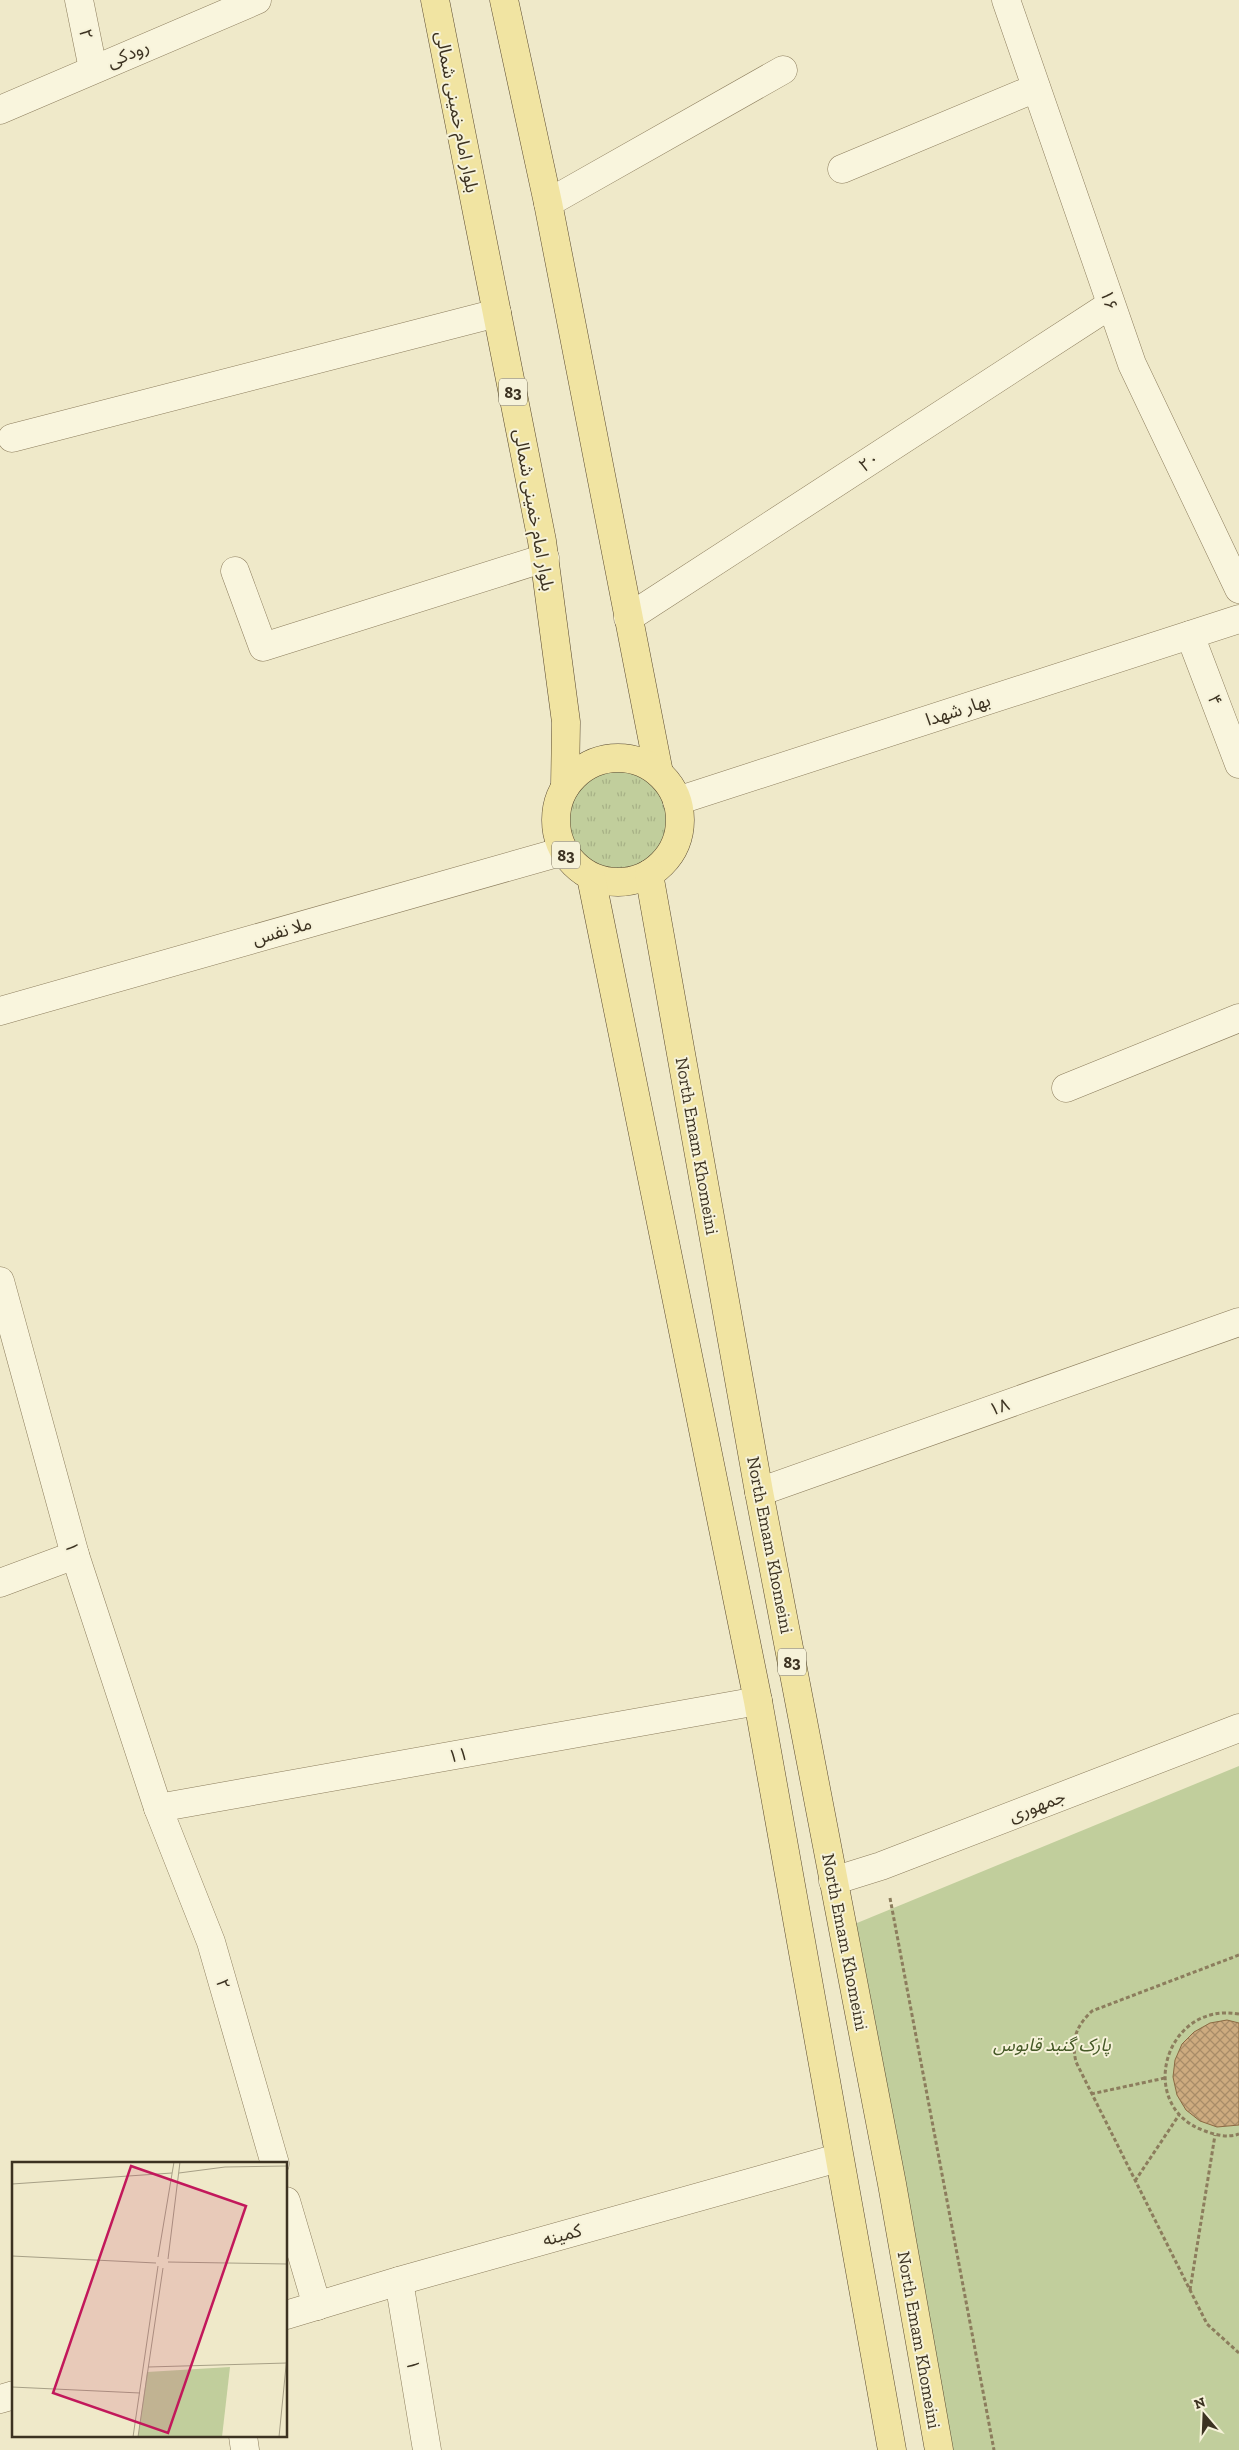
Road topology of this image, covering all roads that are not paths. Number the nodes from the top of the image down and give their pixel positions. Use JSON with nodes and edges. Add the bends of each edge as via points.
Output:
{"nodes":[{"id":1,"x":79,"y":0,"type":"edge"},
{"id":2,"x":257,"y":0,"type":"edge"},
{"id":3,"x":435,"y":0,"type":"edge"},
{"id":4,"x":504,"y":0,"type":"edge"},
{"id":5,"x":1006,"y":0,"type":"edge"},
{"id":6,"x":93,"y":69,"type":"junction"},
{"id":7,"x":783,"y":70,"type":"dead end"},
{"id":8,"x":1036,"y":88,"type":"junction"},
{"id":9,"x":0,"y":110,"type":"edge"},
{"id":10,"x":842,"y":169,"type":"dead end"},
{"id":11,"x":548,"y":203,"type":"junction"},
{"id":12,"x":1110,"y":305,"type":"junction"},
{"id":13,"x":497,"y":313,"type":"junction"},
{"id":14,"x":12,"y":438,"type":"dead end"},
{"id":15,"x":544,"y":558,"type":"junction"},
{"id":16,"x":234,"y":571,"type":"dead end"},
{"id":17,"x":1239,"y":590,"type":"edge"},
{"id":18,"x":628,"y":618,"type":"junction"},
{"id":19,"x":1239,"y":619,"type":"edge"},
{"id":20,"x":1190,"y":635,"type":"junction"},
{"id":21,"x":1239,"y":764,"type":"edge"},
{"id":22,"x":659,"y":773,"type":"junction"},
{"id":23,"x":565,"y":787,"type":"junction"},
{"id":24,"x":677,"y":801,"type":"junction"},
{"id":25,"x":564,"y":852,"type":"junction"},
{"id":26,"x":649,"y":874,"type":"junction"},
{"id":27,"x":591,"y":877,"type":"junction"},
{"id":28,"x":0,"y":1011,"type":"edge"},
{"id":29,"x":1239,"y":1018,"type":"edge"},
{"id":30,"x":1066,"y":1088,"type":"dead end"},
{"id":31,"x":0,"y":1281,"type":"edge"},
{"id":32,"x":1239,"y":1322,"type":"edge"},
{"id":33,"x":760,"y":1492,"type":"junction"},
{"id":34,"x":75,"y":1555,"type":"junction"},
{"id":35,"x":0,"y":1583,"type":"edge"},
{"id":36,"x":758,"y":1701,"type":"junction"},
{"id":37,"x":1239,"y":1728,"type":"edge"},
{"id":38,"x":158,"y":1808,"type":"junction"},
{"id":39,"x":833,"y":1881,"type":"junction"},
{"id":40,"x":838,"y":2158,"type":"junction"},
{"id":41,"x":275,"y":2162,"type":"edge"},
{"id":42,"x":288,"y":2208,"type":"edge"},
{"id":43,"x":399,"y":2281,"type":"junction"},
{"id":44,"x":317,"y":2306,"type":"junction"},
{"id":45,"x":288,"y":2314,"type":"edge"},
{"id":46,"x":427,"y":2450,"type":"edge"},
{"id":47,"x":892,"y":2450,"type":"edge"},
{"id":48,"x":939,"y":2450,"type":"edge"}],
"edges":[{"from":1,"to":6,"type":"street","name":"۲"},
{"from":2,"to":6,"type":"street","name":"رودکی"},
{"from":3,"to":13,"type":"main road","name":"بلوار امام خمینی شمالی","number":"83"},
{"from":4,"to":11,"type":"main road","number":"83"},
{"from":5,"to":8,"type":"street","name":"۱۶"},
{"from":6,"to":9,"type":"street","name":"رودکی"},
{"from":7,"to":11,"type":"street"},
{"from":8,"to":10,"type":"street"},
{"from":8,"to":12,"type":"street","name":"۱۶"},
{"from":11,"to":18,"type":"main road","number":"83"},
{"from":12,"to":17,"type":"street","name":"۱۶","via":[[1132,364]]},
{"from":12,"to":18,"type":"street","name":"۲۰"},
{"from":13,"to":14,"type":"street"},
{"from":13,"to":15,"type":"main road","name":"بلوار امام خمینی شمالی","number":"83"},
{"from":15,"to":16,"type":"street","via":[[263,647]]},
{"from":15,"to":23,"type":"main road","name":"بلوار امام خمینی شمالی","number":"83","via":[[566,722]]},
{"from":18,"to":22,"type":"main road","number":"83"},
{"from":19,"to":20,"type":"street","name":"بهار شهدا"},
{"from":20,"to":21,"type":"street","name":"۴"},
{"from":20,"to":24,"type":"street","name":"بهار شهدا"},
{"from":22,"to":23,"type":"main road","number":"83","via":[[641,762],[620,758],[599,761],[580,771]]},
{"from":22,"to":24,"type":"main road","number":"83","via":[[670,785]]},
{"from":23,"to":25,"type":"main road","number":"83","via":[[555,819],[557,836]]},
{"from":24,"to":26,"type":"main road","number":"83","via":[[680,821],[676,842],[665,861]]},
{"from":25,"to":27,"type":"main road","number":"83"},
{"from":25,"to":28,"type":"street","name":"ملا نفس"},
{"from":26,"to":27,"type":"main road","number":"83","via":[[629,882],[609,882]]},
{"from":26,"to":33,"type":"main road","name":"North Emam Khomeini","number":"83"},
{"from":27,"to":36,"type":"main road","number":"83"},
{"from":29,"to":30,"type":"street"},
{"from":31,"to":34,"type":"street","name":"۱"},
{"from":32,"to":33,"type":"street","name":"۱۸"},
{"from":33,"to":39,"type":"main road","name":"North Emam Khomeini","number":"83"},
{"from":34,"to":35,"type":"street"},
{"from":34,"to":38,"type":"street","name":"۱"},
{"from":36,"to":38,"type":"street","name":"۱۱"},
{"from":36,"to":40,"type":"main road","number":"83"},
{"from":37,"to":39,"type":"street","name":"جمهوری","via":[[881,1866]]},
{"from":38,"to":41,"type":"street","name":"۲","via":[[211,1942]]},
{"from":39,"to":48,"type":"main road","name":"North Emam Khomeini","number":"83","via":[[892,2184]]},
{"from":40,"to":43,"type":"street","name":"کمینه"},
{"from":40,"to":47,"type":"main road","number":"83"},
{"from":42,"to":44,"type":"street"},
{"from":43,"to":44,"type":"street","name":"کمینه"},
{"from":43,"to":46,"type":"street","name":"۱"},
{"from":44,"to":45,"type":"street","name":"کمینه"}]}
